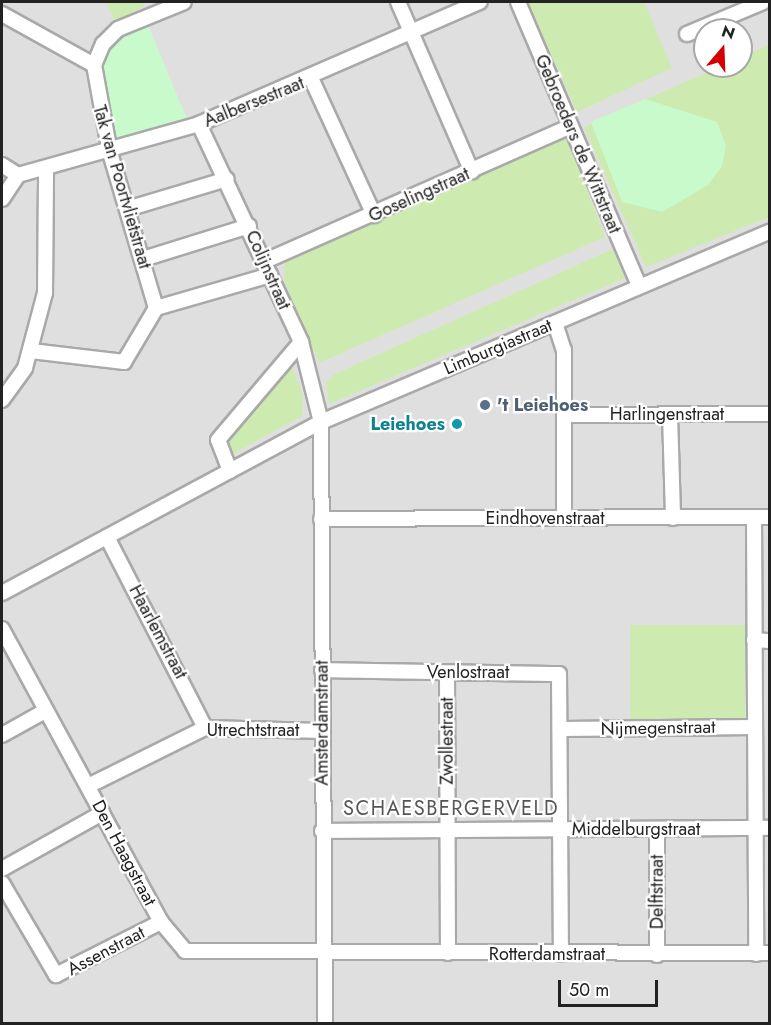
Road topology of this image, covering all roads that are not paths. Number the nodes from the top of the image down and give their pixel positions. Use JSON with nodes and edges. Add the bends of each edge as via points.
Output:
{"nodes":[{"id":1,"x":184,"y":2,"type":"edge"},
{"id":2,"x":398,"y":2,"type":"edge"},
{"id":3,"x":480,"y":2,"type":"edge"},
{"id":4,"x":518,"y":2,"type":"edge"},
{"id":5,"x":759,"y":2,"type":"edge"},
{"id":6,"x":2,"y":14,"type":"edge"},
{"id":7,"x":411,"y":32,"type":"junction"},
{"id":8,"x":687,"y":34,"type":"dead end"},
{"id":9,"x":94,"y":65,"type":"junction"},
{"id":10,"x":311,"y":78,"type":"junction"},
{"id":11,"x":199,"y":124,"type":"junction"},
{"id":12,"x":571,"y":126,"type":"junction"},
{"id":13,"x":110,"y":153,"type":"junction"},
{"id":14,"x":2,"y":165,"type":"edge"},
{"id":15,"x":46,"y":168,"type":"junction"},
{"id":16,"x":472,"y":172,"type":"junction"},
{"id":17,"x":18,"y":175,"type":"junction"},
{"id":18,"x":227,"y":179,"type":"junction"},
{"id":19,"x":2,"y":199,"type":"edge"},
{"id":20,"x":127,"y":209,"type":"junction"},
{"id":21,"x":374,"y":215,"type":"junction"},
{"id":22,"x":249,"y":226,"type":"junction"},
{"id":23,"x":769,"y":232,"type":"edge"},
{"id":24,"x":143,"y":259,"type":"junction"},
{"id":25,"x":265,"y":261,"type":"junction"},
{"id":26,"x":270,"y":275,"type":"junction"},
{"id":27,"x":639,"y":285,"type":"junction"},
{"id":28,"x":156,"y":308,"type":"junction"},
{"id":29,"x":555,"y":324,"type":"junction"},
{"id":30,"x":301,"y":342,"type":"junction"},
{"id":31,"x":31,"y":351,"type":"junction"},
{"id":32,"x":2,"y":400,"type":"edge"},
{"id":33,"x":670,"y":414,"type":"junction"},
{"id":34,"x":770,"y":414,"type":"edge"},
{"id":35,"x":565,"y":415,"type":"junction"},
{"id":36,"x":321,"y":422,"type":"junction"},
{"id":37,"x":230,"y":471,"type":"junction"},
{"id":38,"x":770,"y":517,"type":"edge"},
{"id":39,"x":564,"y":518,"type":"junction"},
{"id":40,"x":672,"y":518,"type":"junction"},
{"id":41,"x":754,"y":518,"type":"junction"},
{"id":42,"x":321,"y":519,"type":"junction"},
{"id":43,"x":107,"y":537,"type":"junction"},
{"id":44,"x":2,"y":593,"type":"edge"},
{"id":45,"x":2,"y":629,"type":"edge"},
{"id":46,"x":754,"y":640,"type":"junction"},
{"id":47,"x":770,"y":641,"type":"edge"},
{"id":48,"x":322,"y":670,"type":"junction"},
{"id":49,"x":447,"y":673,"type":"junction"},
{"id":50,"x":45,"y":711,"type":"junction"},
{"id":51,"x":754,"y":727,"type":"junction"},
{"id":52,"x":205,"y":728,"type":"junction"},
{"id":53,"x":561,"y":729,"type":"junction"},
{"id":54,"x":323,"y":731,"type":"junction"},
{"id":55,"x":2,"y":735,"type":"edge"},
{"id":56,"x":88,"y":786,"type":"junction"},
{"id":57,"x":102,"y":813,"type":"junction"},
{"id":58,"x":754,"y":828,"type":"junction"},
{"id":59,"x":770,"y":828,"type":"edge"},
{"id":60,"x":561,"y":830,"type":"junction"},
{"id":61,"x":657,"y":830,"type":"junction"},
{"id":62,"x":322,"y":831,"type":"junction"},
{"id":63,"x":447,"y":831,"type":"junction"},
{"id":64,"x":2,"y":869,"type":"edge"},
{"id":65,"x":2,"y":883,"type":"edge"},
{"id":66,"x":161,"y":922,"type":"junction"},
{"id":67,"x":448,"y":953,"type":"junction"},
{"id":68,"x":324,"y":954,"type":"junction"},
{"id":69,"x":561,"y":954,"type":"junction"},
{"id":70,"x":763,"y":954,"type":"edge"},
{"id":71,"x":657,"y":955,"type":"junction"},
{"id":72,"x":325,"y":1023,"type":"edge"}],
"edges":[{"from":1,"to":9,"type":"street","via":[[118,29],[102,44]]},
{"from":2,"to":7,"type":"street"},
{"from":3,"to":7,"type":"street","name":"Aalbersestraat"},
{"from":4,"to":12,"type":"street","name":"Gebroeders de Wittstraat"},
{"from":5,"to":8,"type":"street"},
{"from":6,"to":9,"type":"street"},
{"from":7,"to":10,"type":"street","name":"Aalbersestraat"},
{"from":7,"to":16,"type":"street"},
{"from":9,"to":13,"type":"street","name":"Tak van Poortvlietstraat"},
{"from":10,"to":11,"type":"street","name":"Aalbersestraat"},
{"from":10,"to":21,"type":"street"},
{"from":11,"to":13,"type":"street","name":"Aalbersestraat"},
{"from":11,"to":18,"type":"street","name":"Colijnstraat"},
{"from":12,"to":16,"type":"street","name":"Goselingstraat"},
{"from":12,"to":27,"type":"street","name":"Gebroeders de Wittstraat"},
{"from":13,"to":15,"type":"street","name":"Aalbersestraat"},
{"from":13,"to":20,"type":"street","name":"Tak van Poortvlietstraat"},
{"from":14,"to":17,"type":"street"},
{"from":15,"to":17,"type":"street","name":"Aalbersestraat"},
{"from":15,"to":31,"type":"street","via":[[45,293]]},
{"from":16,"to":21,"type":"street","name":"Goselingstraat"},
{"from":17,"to":19,"type":"street"},
{"from":18,"to":20,"type":"street"},
{"from":18,"to":22,"type":"street","name":"Colijnstraat"},
{"from":20,"to":24,"type":"street","name":"Tak van Poortvlietstraat"},
{"from":21,"to":25,"type":"street","name":"Goselingstraat"},
{"from":22,"to":24,"type":"street"},
{"from":22,"to":25,"type":"street","name":"Colijnstraat"},
{"from":23,"to":27,"type":"street","name":"Limburgiastraat"},
{"from":24,"to":28,"type":"street","name":"Tak van Poortvlietstraat"},
{"from":25,"to":26,"type":"street","name":"Colijnstraat"},
{"from":26,"to":28,"type":"street"},
{"from":26,"to":30,"type":"street","name":"Colijnstraat"},
{"from":27,"to":29,"type":"street","name":"Limburgiastraat"},
{"from":28,"to":31,"type":"street","via":[[124,362]]},
{"from":29,"to":35,"type":"street","via":[[564,350]]},
{"from":29,"to":36,"type":"street","name":"Limburgiastraat"},
{"from":30,"to":36,"type":"street","name":"Colijnstraat"},
{"from":30,"to":37,"type":"street","via":[[218,440]]},
{"from":31,"to":32,"type":"street"},
{"from":33,"to":34,"type":"street","name":"Harlingenstraat"},
{"from":33,"to":35,"type":"street","name":"Harlingenstraat"},
{"from":33,"to":40,"type":"street"},
{"from":35,"to":39,"type":"street"},
{"from":36,"to":37,"type":"street","name":"Limburgiastraat"},
{"from":36,"to":42,"type":"street","name":"Amsterdamstraat"},
{"from":37,"to":43,"type":"street","name":"Limburgiastraat"},
{"from":38,"to":41,"type":"street","name":"Eindhovenstraat"},
{"from":39,"to":40,"type":"street","name":"Eindhovenstraat"},
{"from":39,"to":42,"type":"street","name":"Eindhovenstraat"},
{"from":40,"to":41,"type":"street","name":"Eindhovenstraat"},
{"from":41,"to":46,"type":"street"},
{"from":42,"to":48,"type":"street","name":"Amsterdamstraat"},
{"from":43,"to":44,"type":"street","name":"Limburgiastraat"},
{"from":43,"to":52,"type":"street","name":"Haarlemstraat"},
{"from":45,"to":50,"type":"street","name":"Den Haagstraat"},
{"from":46,"to":47,"type":"street"},
{"from":46,"to":51,"type":"street"},
{"from":48,"to":49,"type":"street","name":"Venlostraat"},
{"from":48,"to":54,"type":"street","name":"Amsterdamstraat"},
{"from":49,"to":53,"type":"street","name":"Venlostraat","via":[[557,673]]},
{"from":49,"to":63,"type":"street","name":"Zwollestraat"},
{"from":50,"to":55,"type":"street"},
{"from":50,"to":56,"type":"street","name":"Den Haagstraat"},
{"from":51,"to":53,"type":"street","name":"Nijmegenstraat"},
{"from":51,"to":58,"type":"street"},
{"from":52,"to":54,"type":"street","name":"Utrechtstraat"},
{"from":52,"to":56,"type":"street","name":"Utrechtstraat"},
{"from":53,"to":60,"type":"street"},
{"from":54,"to":62,"type":"street","name":"Amsterdamstraat"},
{"from":56,"to":57,"type":"street","name":"Den Haagstraat"},
{"from":57,"to":64,"type":"street"},
{"from":57,"to":66,"type":"street","name":"Den Haagstraat"},
{"from":58,"to":59,"type":"street","name":"Middelburgstraat"},
{"from":58,"to":61,"type":"street","name":"Middelburgstraat"},
{"from":58,"to":70,"type":"street"},
{"from":60,"to":61,"type":"street","name":"Middelburgstraat"},
{"from":60,"to":63,"type":"street","name":"Middelburgstraat"},
{"from":60,"to":69,"type":"street"},
{"from":61,"to":71,"type":"street","name":"Delftstraat"},
{"from":62,"to":63,"type":"street","name":"Middelburgstraat"},
{"from":62,"to":68,"type":"street","name":"Amsterdamstraat"},
{"from":63,"to":67,"type":"street","name":"Zwollestraat"},
{"from":65,"to":66,"type":"street","name":"Assenstraat","via":[[50,972],[62,975]]},
{"from":66,"to":68,"type":"street","name":"Den Haagstraat","via":[[177,945],[193,953]]},
{"from":67,"to":68,"type":"street","name":"Rotterdamstraat"},
{"from":67,"to":69,"type":"street","name":"Rotterdamstraat"},
{"from":68,"to":72,"type":"street","name":"Amsterdamstraat"},
{"from":69,"to":71,"type":"street","name":"Rotterdamstraat"},
{"from":70,"to":71,"type":"street","name":"Rotterdamstraat"}]}
